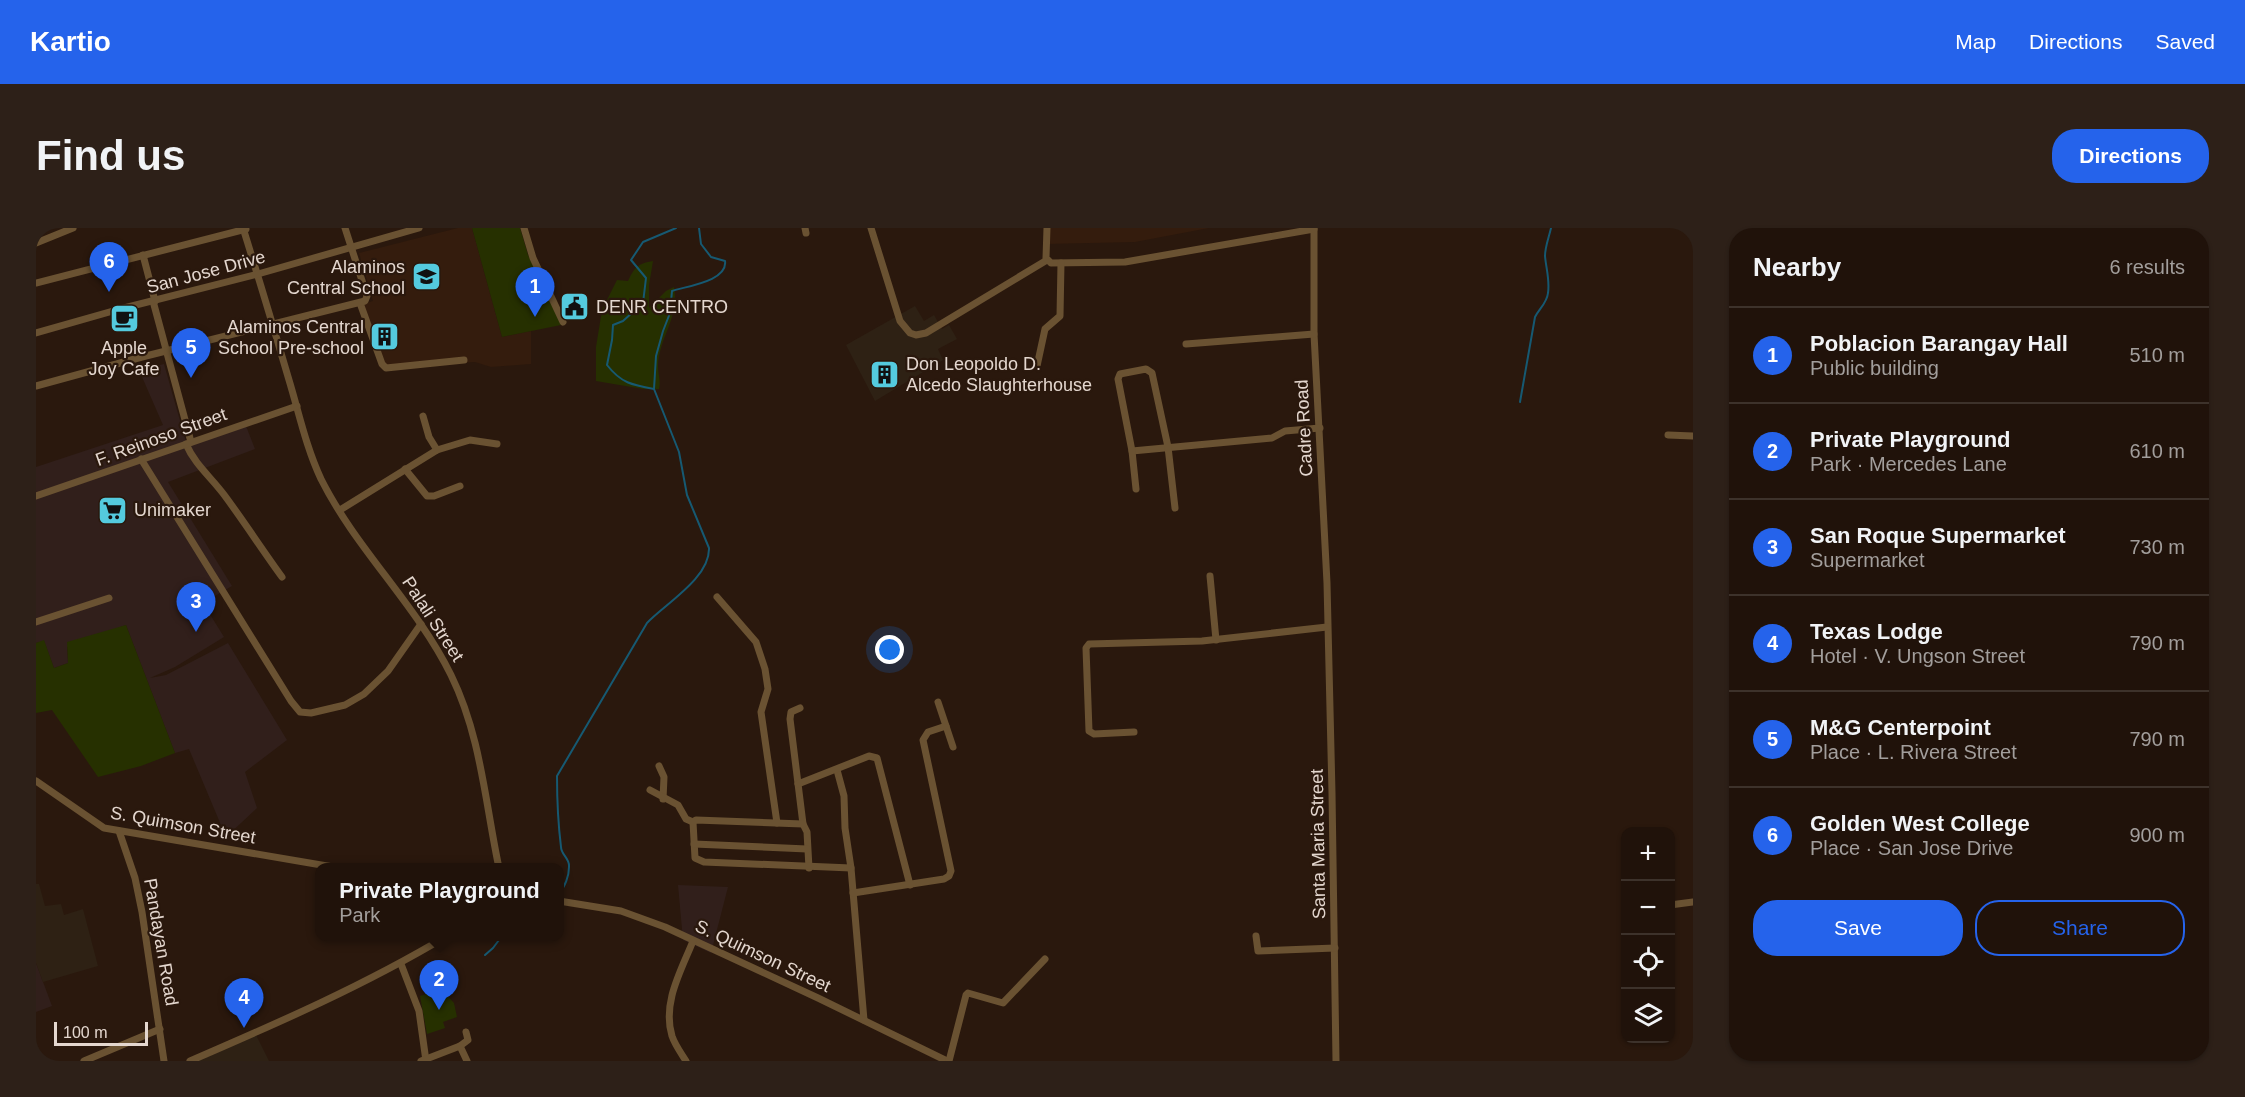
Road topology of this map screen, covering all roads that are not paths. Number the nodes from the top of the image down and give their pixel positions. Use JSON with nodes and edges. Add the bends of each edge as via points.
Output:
{"nodes":[{"id":1,"x":73,"y":228,"type":"edge"},
{"id":2,"x":245,"y":228,"type":"edge"},
{"id":3,"x":345,"y":228,"type":"edge"},
{"id":4,"x":418,"y":228,"type":"edge"},
{"id":5,"x":524,"y":228,"type":"edge"},
{"id":6,"x":872,"y":228,"type":"edge"},
{"id":7,"x":1047,"y":228,"type":"edge"},
{"id":8,"x":1314,"y":228,"type":"edge"},
{"id":9,"x":36,"y":243,"type":"edge"},
{"id":10,"x":351,"y":247,"type":"junction"},
{"id":11,"x":143,"y":255,"type":"junction"},
{"id":12,"x":1047,"y":260,"type":"junction"},
{"id":13,"x":1061,"y":263,"type":"junction"},
{"id":14,"x":258,"y":274,"type":"junction"},
{"id":15,"x":36,"y":283,"type":"edge"},
{"id":16,"x":154,"y":301,"type":"junction"},
{"id":17,"x":360,"y":303,"type":"junction"},
{"id":18,"x":563,"y":322,"type":"dead end"},
{"id":19,"x":273,"y":325,"type":"junction"},
{"id":20,"x":36,"y":333,"type":"edge"},
{"id":21,"x":1314,"y":334,"type":"junction"},
{"id":22,"x":1186,"y":344,"type":"dead end"},
{"id":23,"x":166,"y":351,"type":"junction"},
{"id":24,"x":464,"y":360,"type":"dead end"},
{"id":25,"x":1037,"y":366,"type":"dead end"},
{"id":26,"x":36,"y":386,"type":"edge"},
{"id":27,"x":297,"y":406,"type":"junction"},
{"id":28,"x":423,"y":416,"type":"dead end"},
{"id":29,"x":1320,"y":428,"type":"junction"},
{"id":30,"x":1668,"y":435,"type":"dead end"},
{"id":31,"x":1693,"y":436,"type":"edge"},
{"id":32,"x":188,"y":443,"type":"junction"},
{"id":33,"x":496,"y":444,"type":"dead end"},
{"id":34,"x":1168,"y":447,"type":"junction"},
{"id":35,"x":437,"y":450,"type":"junction"},
{"id":36,"x":1132,"y":451,"type":"junction"},
{"id":37,"x":141,"y":459,"type":"junction"},
{"id":38,"x":405,"y":469,"type":"junction"},
{"id":39,"x":460,"y":486,"type":"dead end"},
{"id":40,"x":1136,"y":489,"type":"dead end"},
{"id":41,"x":36,"y":496,"type":"edge"},
{"id":42,"x":1175,"y":507,"type":"dead end"},
{"id":43,"x":340,"y":510,"type":"junction"},
{"id":44,"x":1210,"y":576,"type":"dead end"},
{"id":45,"x":282,"y":578,"type":"dead end"},
{"id":46,"x":717,"y":597,"type":"dead end"},
{"id":47,"x":109,"y":598,"type":"dead end"},
{"id":48,"x":36,"y":622,"type":"edge"},
{"id":49,"x":421,"y":624,"type":"junction"},
{"id":50,"x":1327,"y":627,"type":"junction"},
{"id":51,"x":1216,"y":640,"type":"junction"},
{"id":52,"x":938,"y":702,"type":"dead end"},
{"id":53,"x":800,"y":708,"type":"dead end"},
{"id":54,"x":946,"y":726,"type":"junction"},
{"id":55,"x":1134,"y":732,"type":"dead end"},
{"id":56,"x":954,"y":747,"type":"dead end"},
{"id":57,"x":659,"y":766,"type":"dead end"},
{"id":58,"x":837,"y":770,"type":"junction"},
{"id":59,"x":36,"y":781,"type":"edge"},
{"id":60,"x":798,"y":783,"type":"junction"},
{"id":61,"x":650,"y":790,"type":"dead end"},
{"id":62,"x":663,"y":799,"type":"junction"},
{"id":63,"x":693,"y":822,"type":"junction"},
{"id":64,"x":777,"y":823,"type":"junction"},
{"id":65,"x":803,"y":824,"type":"junction"},
{"id":66,"x":118,"y":831,"type":"junction"},
{"id":67,"x":694,"y":844,"type":"junction"},
{"id":68,"x":807,"y":849,"type":"junction"},
{"id":69,"x":315,"y":863,"type":"edge"},
{"id":70,"x":498,"y":863,"type":"edge"},
{"id":71,"x":809,"y":868,"type":"junction"},
{"id":72,"x":851,"y":868,"type":"junction"},
{"id":73,"x":910,"y":885,"type":"junction"},
{"id":74,"x":853,"y":893,"type":"junction"},
{"id":75,"x":564,"y":902,"type":"edge"},
{"id":76,"x":1693,"y":903,"type":"edge"},
{"id":77,"x":1675,"y":905,"type":"edge"},
{"id":78,"x":1256,"y":936,"type":"dead end"},
{"id":79,"x":439,"y":941,"type":"edge"},
{"id":80,"x":693,"y":941,"type":"junction"},
{"id":81,"x":1335,"y":948,"type":"junction"},
{"id":82,"x":1046,"y":959,"type":"dead end"},
{"id":83,"x":401,"y":964,"type":"junction"},
{"id":84,"x":864,"y":1020,"type":"junction"},
{"id":85,"x":160,"y":1029,"type":"junction"},
{"id":86,"x":466,"y":1032,"type":"dead end"},
{"id":87,"x":460,"y":1046,"type":"junction"},
{"id":88,"x":424,"y":1060,"type":"edge"},
{"id":89,"x":84,"y":1061,"type":"edge"},
{"id":90,"x":164,"y":1061,"type":"edge"},
{"id":91,"x":190,"y":1061,"type":"edge"},
{"id":92,"x":467,"y":1061,"type":"edge"},
{"id":93,"x":686,"y":1061,"type":"edge"},
{"id":94,"x":948,"y":1061,"type":"edge"},
{"id":95,"x":1336,"y":1061,"type":"edge"}],
"edges":[{"from":1,"to":9,"type":"street"},
{"from":2,"to":11,"type":"street"},
{"from":2,"to":14,"type":"street","name":"Palali Street"},
{"from":3,"to":10,"type":"street"},
{"from":4,"to":10,"type":"street","name":"San Jose Drive"},
{"from":5,"to":18,"type":"street","via":[[533,258]]},
{"from":6,"to":12,"type":"street","via":[[900,321],[916,335],[938,328]]},
{"from":7,"to":12,"type":"street"},
{"from":8,"to":13,"type":"street","via":[[1125,262]]},
{"from":8,"to":21,"type":"street","name":"Cadre Road"},
{"from":10,"to":14,"type":"street","name":"San Jose Drive"},
{"from":10,"to":17,"type":"street","via":[[367,296]]},
{"from":11,"to":15,"type":"street"},
{"from":11,"to":16,"type":"street"},
{"from":12,"to":13,"type":"street"},
{"from":13,"to":25,"type":"street","via":[[1060,316],[1045,328]]},
{"from":14,"to":16,"type":"street","name":"San Jose Drive"},
{"from":14,"to":19,"type":"street","name":"Palali Street"},
{"from":16,"to":20,"type":"street","name":"San Jose Drive"},
{"from":16,"to":23,"type":"street"},
{"from":17,"to":19,"type":"street"},
{"from":17,"to":24,"type":"street","via":[[386,368]]},
{"from":19,"to":23,"type":"street"},
{"from":19,"to":27,"type":"street","name":"Palali Street"},
{"from":21,"to":22,"type":"street"},
{"from":21,"to":29,"type":"street","name":"Cadre Road"},
{"from":23,"to":26,"type":"street"},
{"from":23,"to":32,"type":"street"},
{"from":27,"to":32,"type":"street","name":"F. Reinoso Street"},
{"from":27,"to":43,"type":"street","name":"Palali Street","via":[[306,442]]},
{"from":28,"to":35,"type":"street"},
{"from":29,"to":34,"type":"street","via":[[1285,431],[1272,438]]},
{"from":29,"to":50,"type":"street","name":"Cadre Road"},
{"from":30,"to":31,"type":"street"},
{"from":32,"to":37,"type":"street","name":"F. Reinoso Street"},
{"from":32,"to":45,"type":"street","via":[[195,463],[222,492]]},
{"from":33,"to":35,"type":"street","via":[[470,440]]},
{"from":34,"to":36,"type":"street"},
{"from":34,"to":36,"type":"street","via":[[1152,373],[1146,369],[1120,374],[1118,379]]},
{"from":34,"to":42,"type":"street"},
{"from":35,"to":38,"type":"street"},
{"from":36,"to":40,"type":"street"},
{"from":37,"to":41,"type":"street","name":"F. Reinoso Street"},
{"from":37,"to":49,"type":"street","via":[[300,712],[345,705],[363,694],[388,671]]},
{"from":38,"to":39,"type":"street","via":[[427,496]]},
{"from":38,"to":43,"type":"street"},
{"from":43,"to":49,"type":"street","name":"Palali Street"},
{"from":44,"to":51,"type":"street"},
{"from":46,"to":64,"type":"street","via":[[756,642],[763,663],[768,689],[761,712]]},
{"from":47,"to":48,"type":"street"},
{"from":49,"to":70,"type":"street","name":"Palali Street","via":[[451,676],[475,739]]},
{"from":50,"to":51,"type":"street"},
{"from":50,"to":81,"type":"street","name":"Santa Maria Street"},
{"from":51,"to":55,"type":"street","via":[[1087,646],[1089,731]]},
{"from":52,"to":54,"type":"street"},
{"from":53,"to":60,"type":"street","via":[[791,712],[790,719]]},
{"from":54,"to":56,"type":"street"},
{"from":54,"to":73,"type":"street","via":[[928,732],[923,740],[951,871],[944,879]]},
{"from":57,"to":62,"type":"street","via":[[664,777]]},
{"from":58,"to":60,"type":"street"},
{"from":58,"to":72,"type":"street","via":[[844,796]]},
{"from":58,"to":73,"type":"street","via":[[869,756],[879,760]]},
{"from":59,"to":66,"type":"street","name":"S. Quimson Street","via":[[104,828]]},
{"from":60,"to":65,"type":"street"},
{"from":61,"to":62,"type":"street"},
{"from":62,"to":63,"type":"street","via":[[678,805],[686,819]]},
{"from":63,"to":64,"type":"street","via":[[699,819]]},
{"from":63,"to":67,"type":"street"},
{"from":64,"to":65,"type":"street"},
{"from":65,"to":68,"type":"street"},
{"from":66,"to":69,"type":"street","name":"S. Quimson Street"},
{"from":66,"to":85,"type":"street","name":"Pandayan Road","via":[[135,878]]},
{"from":67,"to":68,"type":"street"},
{"from":67,"to":71,"type":"street","via":[[698,861]]},
{"from":68,"to":71,"type":"street"},
{"from":71,"to":72,"type":"street"},
{"from":72,"to":74,"type":"street"},
{"from":73,"to":74,"type":"street"},
{"from":74,"to":84,"type":"street"},
{"from":75,"to":80,"type":"street","name":"S. Quimson Street","via":[[621,911]]},
{"from":76,"to":77,"type":"street"},
{"from":78,"to":81,"type":"street","via":[[1258,951]]},
{"from":79,"to":83,"type":"street"},
{"from":80,"to":84,"type":"street","name":"S. Quimson Street"},
{"from":80,"to":93,"type":"street","via":[[668,1012],[673,1038]]},
{"from":81,"to":95,"type":"street","name":"Santa Maria Street"},
{"from":82,"to":94,"type":"street","via":[[1004,1002],[966,995]]},
{"from":83,"to":88,"type":"street","via":[[418,1011]]},
{"from":83,"to":91,"type":"street","via":[[256,1034]]},
{"from":84,"to":94,"type":"street","name":"S. Quimson Street"},
{"from":85,"to":89,"type":"street"},
{"from":85,"to":90,"type":"street","name":"Pandayan Road"},
{"from":86,"to":87,"type":"street","via":[[468,1040]]},
{"from":87,"to":88,"type":"street"},
{"from":87,"to":92,"type":"street"}]}
